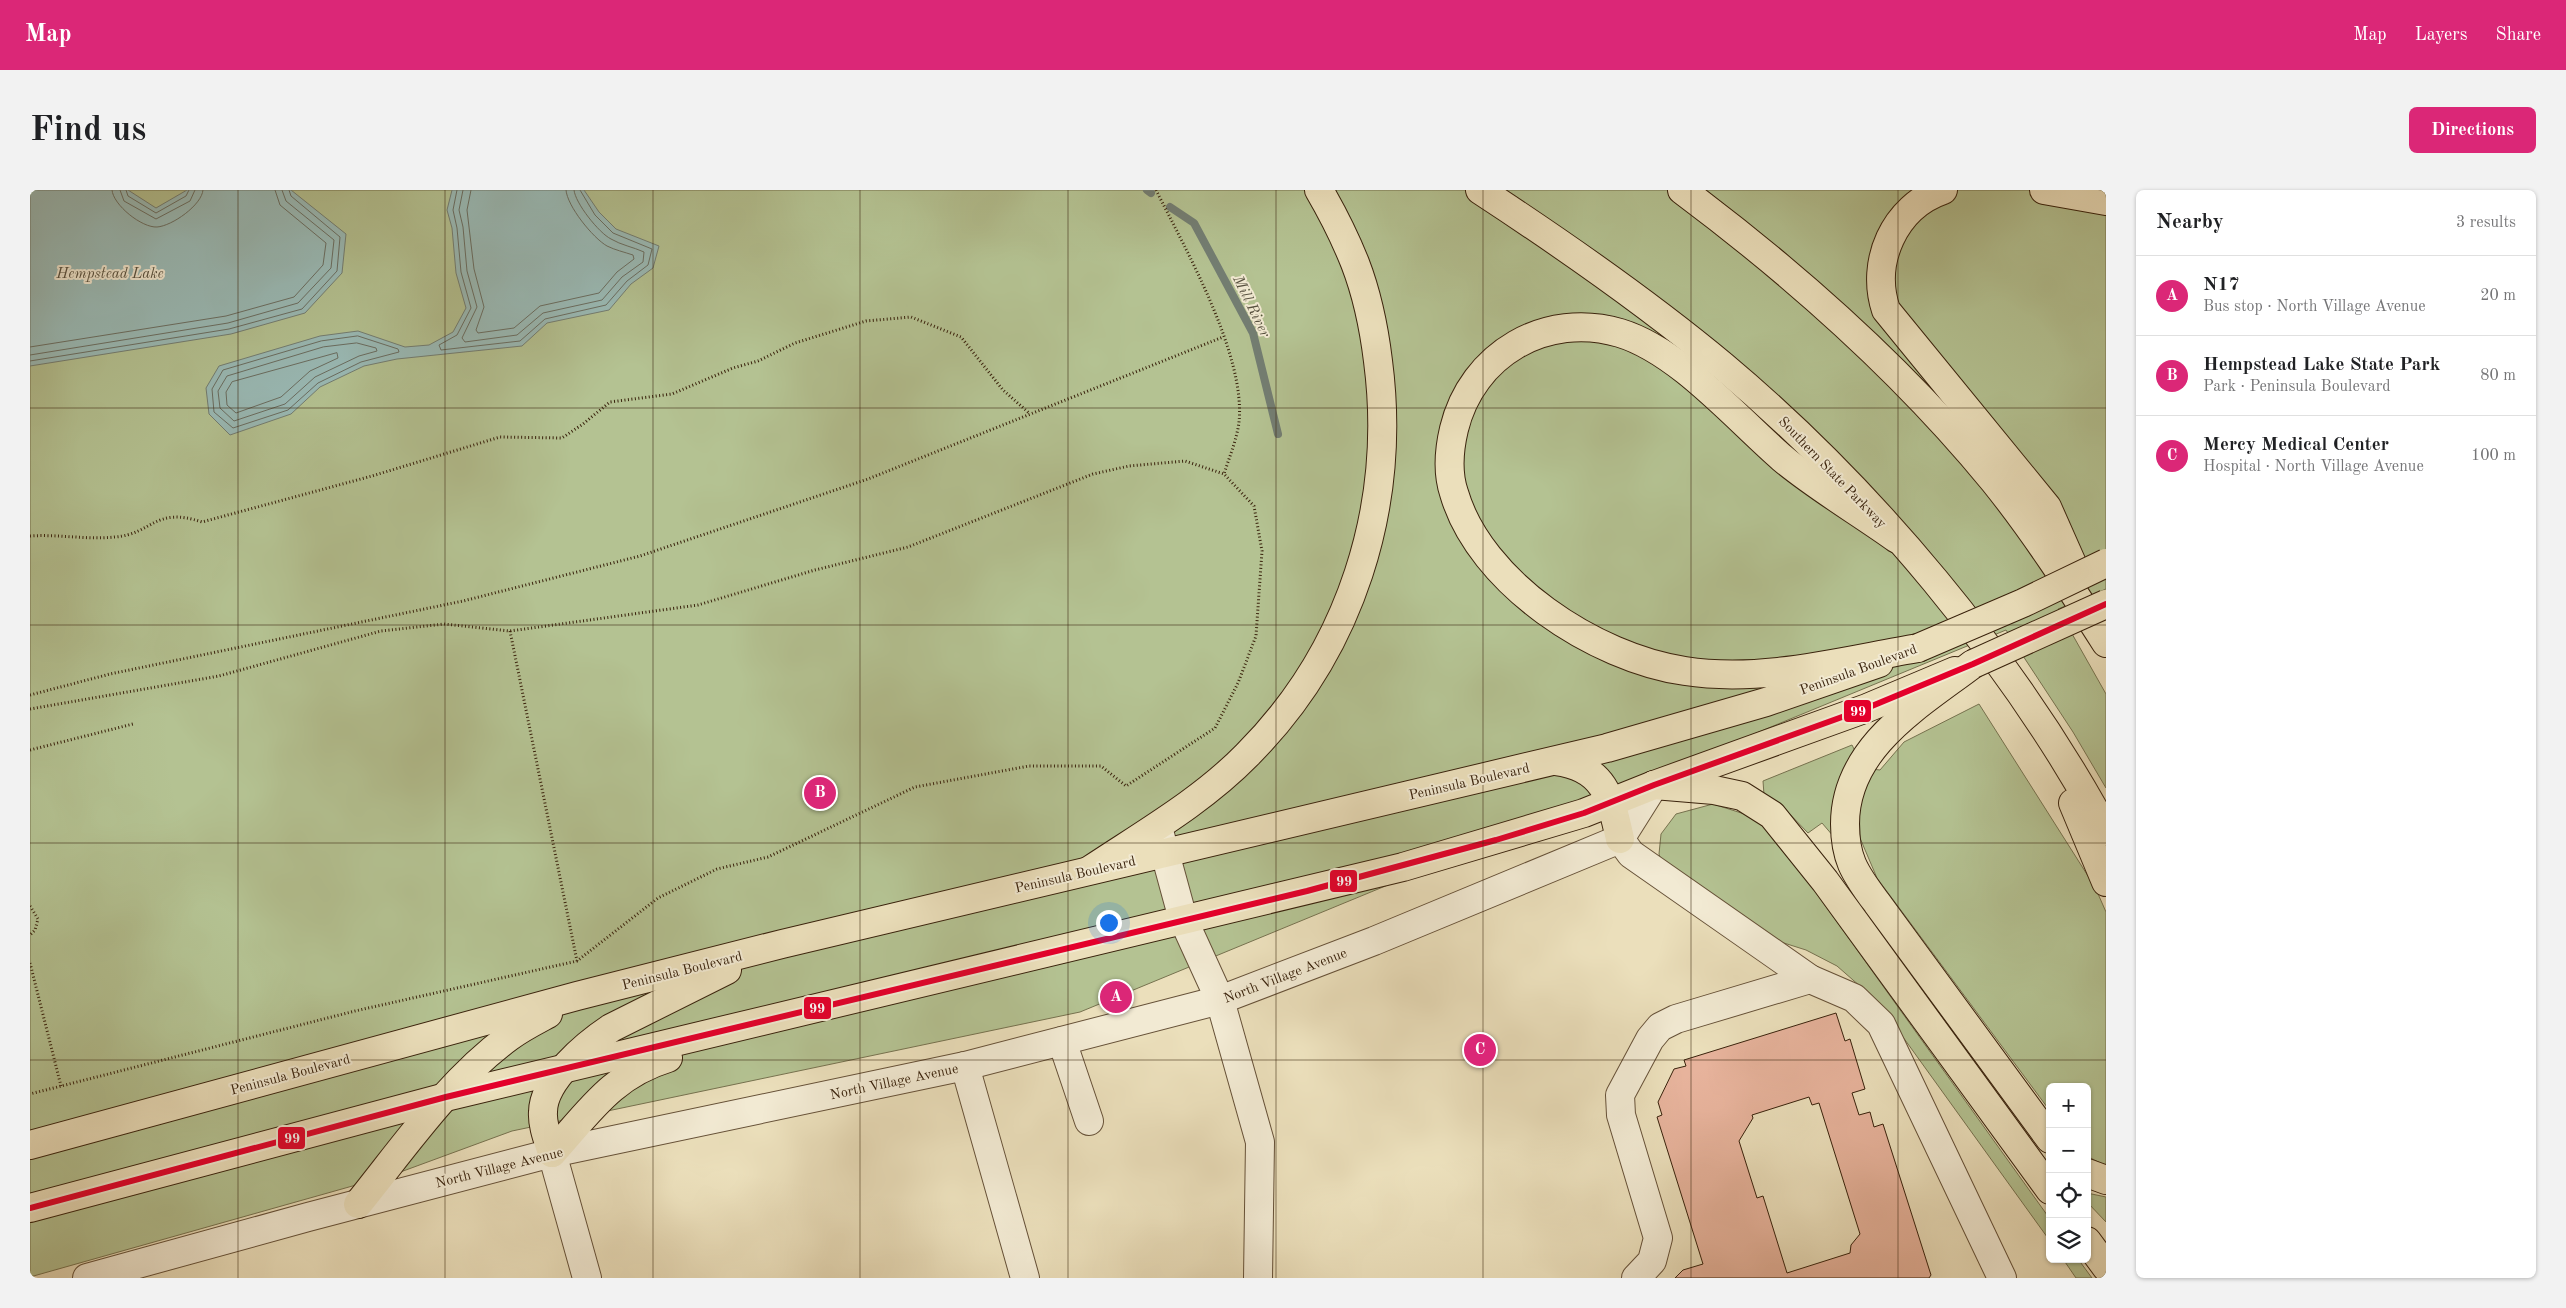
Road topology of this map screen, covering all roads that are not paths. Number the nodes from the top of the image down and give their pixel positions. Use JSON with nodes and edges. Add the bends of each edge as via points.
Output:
{"nodes":[{"id":1,"x":1319,"y":190,"type":"edge"},
{"id":2,"x":1480,"y":190,"type":"edge"},
{"id":3,"x":1682,"y":190,"type":"edge"},
{"id":4,"x":1943,"y":190,"type":"edge"},
{"id":5,"x":2044,"y":190,"type":"edge"},
{"id":6,"x":2106,"y":200,"type":"edge"},
{"id":7,"x":1897,"y":539,"type":"junction"},
{"id":8,"x":2106,"y":563,"type":"edge"},
{"id":9,"x":2106,"y":604,"type":"edge"},
{"id":10,"x":2106,"y":641,"type":"edge"},
{"id":11,"x":1918,"y":648,"type":"junction"},
{"id":12,"x":1973,"y":664,"type":"junction"},
{"id":13,"x":2042,"y":728,"type":"junction"},
{"id":14,"x":1556,"y":761,"type":"junction"},
{"id":15,"x":1654,"y":785,"type":"junction"},
{"id":16,"x":1612,"y":802,"type":"junction"},
{"id":17,"x":1157,"y":825,"type":"junction"},
{"id":18,"x":2106,"y":831,"type":"edge"},
{"id":19,"x":1620,"y":838,"type":"junction"},
{"id":20,"x":1166,"y":853,"type":"junction"},
{"id":21,"x":1090,"y":870,"type":"junction"},
{"id":22,"x":2106,"y":882,"type":"edge"},
{"id":23,"x":1183,"y":919,"type":"junction"},
{"id":24,"x":782,"y":944,"type":"junction"},
{"id":25,"x":1810,"y":979,"type":"junction"},
{"id":26,"x":577,"y":996,"type":"junction"},
{"id":27,"x":1220,"y":1000,"type":"junction"},
{"id":28,"x":786,"y":1015,"type":"junction"},
{"id":29,"x":1062,"y":1041,"type":"junction"},
{"id":30,"x":965,"y":1066,"type":"junction"},
{"id":31,"x":564,"y":1068,"type":"junction"},
{"id":32,"x":446,"y":1097,"type":"junction"},
{"id":33,"x":1089,"y":1121,"type":"dead end"},
{"id":34,"x":2046,"y":1134,"type":"edge"},
{"id":35,"x":30,"y":1145,"type":"edge"},
{"id":36,"x":552,"y":1153,"type":"junction"},
{"id":37,"x":2091,"y":1174,"type":"edge"},
{"id":38,"x":2106,"y":1180,"type":"edge"},
{"id":39,"x":2046,"y":1185,"type":"edge"},
{"id":40,"x":358,"y":1204,"type":"junction"},
{"id":41,"x":30,"y":1208,"type":"edge"},
{"id":42,"x":2091,"y":1246,"type":"edge"},
{"id":43,"x":2106,"y":1267,"type":"edge"},
{"id":44,"x":87,"y":1278,"type":"edge"},
{"id":45,"x":587,"y":1278,"type":"edge"},
{"id":46,"x":1025,"y":1278,"type":"edge"},
{"id":47,"x":1258,"y":1278,"type":"edge"},
{"id":48,"x":1636,"y":1278,"type":"edge"},
{"id":49,"x":2002,"y":1278,"type":"edge"}],
"edges":[{"from":1,"to":17,"type":"main road","via":[[1342,234],[1365,295],[1382,388],[1379,491],[1365,554],[1332,639],[1320,663],[1288,709],[1246,756],[1209,788]]},
{"from":2,"to":7,"type":"main road","name":"Southern State Parkway","via":[[1648,306],[1725,368],[1833,469]]},
{"from":3,"to":10,"type":"main road","via":[[1792,275],[1931,409],[1994,482]]},
{"from":4,"to":10,"type":"main road","via":[[1910,211],[1887,245],[1879,281],[1886,310],[2047,507]]},
{"from":5,"to":6,"type":"main road"},
{"from":7,"to":11,"type":"main road","via":[[1784,460],[1667,357],[1622,334],[1578,327],[1548,331],[1520,342],[1497,356],[1477,378],[1456,421],[1450,473],[1453,492],[1468,527],[1495,564],[1531,599],[1598,643],[1666,668],[1724,674],[1791,670]]},
{"from":7,"to":13,"type":"main road","name":"Southern State Parkway","via":[[1974,631]]},
{"from":8,"to":11,"type":"main road","name":"Peninsula Boulevard","bridge":true,"via":[[2024,603]]},
{"from":9,"to":12,"type":"main road","bridge":true},
{"from":11,"to":14,"type":"main road","name":"Peninsula Boulevard","via":[[1724,715]]},
{"from":12,"to":15,"type":"main road","via":[[1867,708]]},
{"from":12,"to":34,"type":"main road","via":[[1888,730],[1868,755],[1856,776],[1845,812],[1847,848],[1858,876]]},
{"from":13,"to":18,"type":"main road","name":"Southern State Parkway"},
{"from":13,"to":22,"type":"main road"},
{"from":14,"to":16,"type":"main road","via":[[1573,763],[1594,776]]},
{"from":14,"to":20,"type":"main road","name":"Peninsula Boulevard"},
{"from":15,"to":16,"type":"main road"},
{"from":15,"to":19,"type":"street"},
{"from":15,"to":39,"type":"main road","via":[[1742,796],[1772,815],[1820,874]]},
{"from":16,"to":19,"type":"main road"},
{"from":16,"to":23,"type":"main road","via":[[1404,867]]},
{"from":17,"to":20,"type":"street"},
{"from":17,"to":21,"type":"main road"},
{"from":19,"to":25,"type":"street","via":[[1631,854]]},
{"from":19,"to":27,"type":"street","name":"North Village Avenue","via":[[1374,941]]},
{"from":20,"to":21,"type":"main road","name":"Peninsula Boulevard"},
{"from":20,"to":23,"type":"street"},
{"from":21,"to":24,"type":"main road","name":"Peninsula Boulevard"},
{"from":23,"to":27,"type":"street"},
{"from":23,"to":28,"type":"main road"},
{"from":24,"to":26,"type":"main road","name":"Peninsula Boulevard"},
{"from":24,"to":31,"type":"main road","via":[[628,1018],[595,1038]]},
{"from":25,"to":48,"type":"street","via":[[1676,1019],[1660,1027],[1650,1039],[1620,1095],[1621,1115],[1658,1238],[1652,1261]]},
{"from":25,"to":49,"type":"street","via":[[1854,998],[1881,1024]]},
{"from":26,"to":32,"type":"main road","via":[[509,1037],[480,1061]]},
{"from":26,"to":35,"type":"main road","name":"Peninsula Boulevard"},
{"from":27,"to":29,"type":"street","name":"North Village Avenue"},
{"from":27,"to":47,"type":"street","via":[[1260,1142]]},
{"from":28,"to":31,"type":"main road"},
{"from":28,"to":36,"type":"main road","via":[[648,1065],[627,1076],[611,1087]]},
{"from":29,"to":30,"type":"street","name":"North Village Avenue"},
{"from":29,"to":33,"type":"street"},
{"from":30,"to":36,"type":"street","name":"North Village Avenue"},
{"from":30,"to":46,"type":"street"},
{"from":31,"to":32,"type":"main road"},
{"from":31,"to":36,"type":"main road","via":[[549,1090],[543,1112]]},
{"from":32,"to":40,"type":"main road"},
{"from":32,"to":41,"type":"main road"},
{"from":36,"to":40,"type":"street","name":"North Village Avenue"},
{"from":36,"to":45,"type":"street"},
{"from":37,"to":38,"type":"main road"},
{"from":40,"to":44,"type":"street","name":"North Village Avenue"},
{"from":42,"to":43,"type":"main road"}]}
